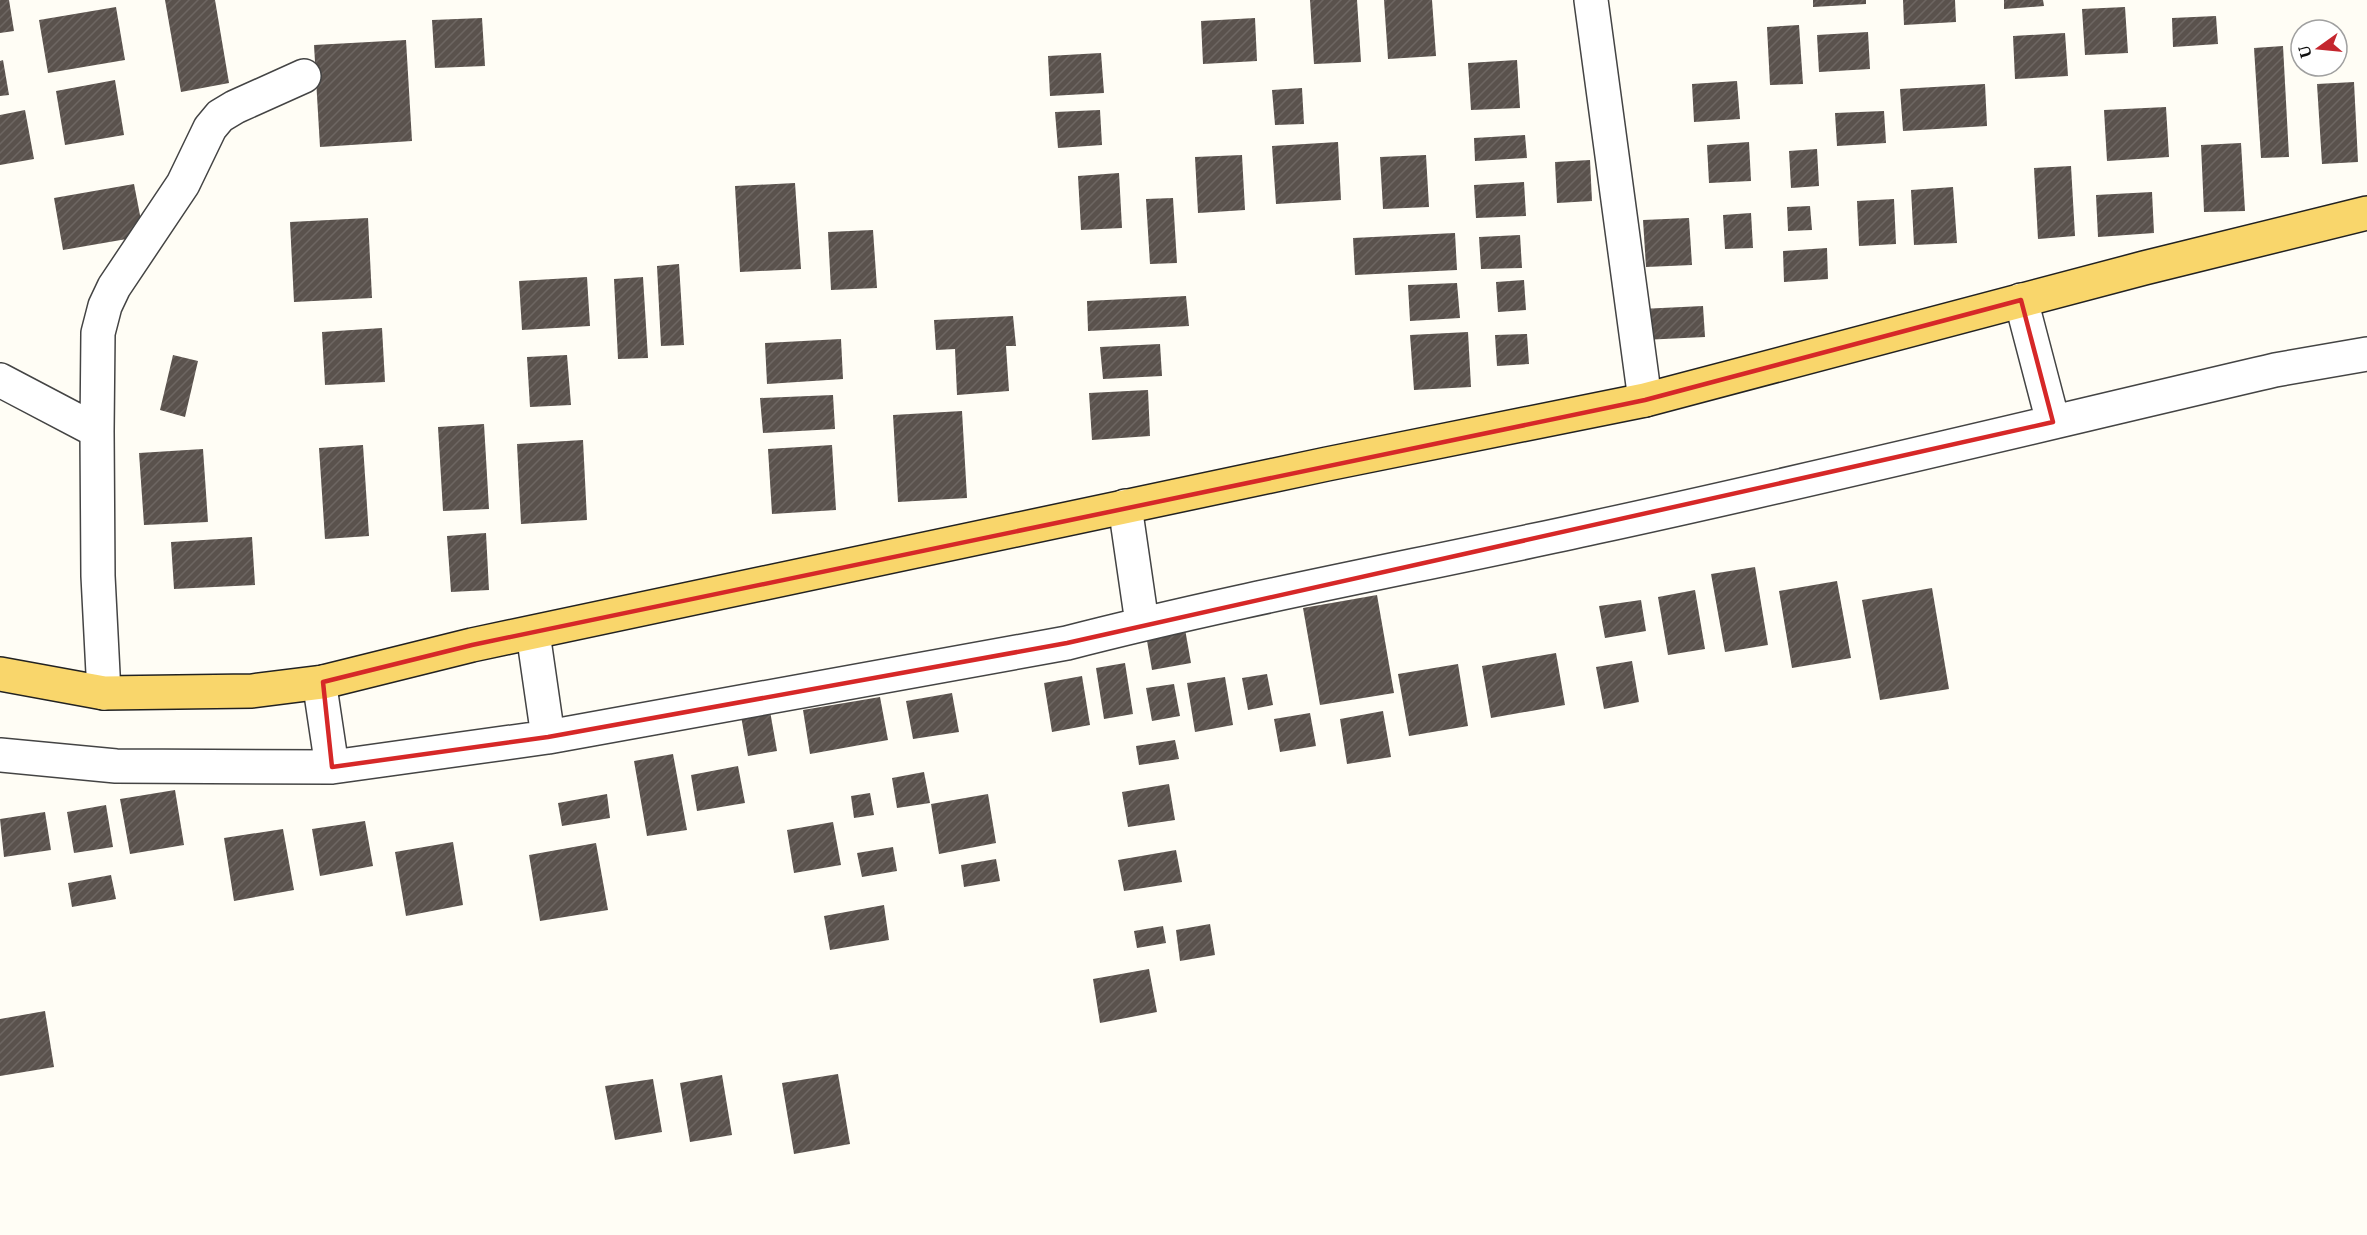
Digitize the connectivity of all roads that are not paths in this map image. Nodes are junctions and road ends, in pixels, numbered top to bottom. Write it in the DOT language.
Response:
graph roads {
  1 [pos="1591,0"];
  2 [pos="304,76"];
  3 [pos="2367,213"];
  4 [pos="2021,300"];
  5 [pos="2367,354"];
  6 [pos="0,380"];
  7 [pos="1645,400"];
  8 [pos="2050,409"];
  9 [pos="96,431"];
  10 [pos="1126,513"];
  11 [pos="1142,623"];
  12 [pos="534,638"];
  13 [pos="0,674"];
  14 [pos="322,685"];
  15 [pos="104,693"];
  16 [pos="546,725"];
  17 [pos="329,754"];
  18 [pos="0,755"];
  1 -- 7 [label="street"];
  2 -- 9 [label="street"];
  3 -- 4 [label="main road"];
  4 -- 7 [label="main road"];
  4 -- 8 [label="street"];
  5 -- 8 [label="street"];
  6 -- 9 [label="street"];
  7 -- 10 [label="main road"];
  8 -- 11 [label="street"];
  9 -- 15 [label="street"];
  10 -- 11 [label="street"];
  10 -- 12 [label="main road"];
  11 -- 16 [label="street"];
  12 -- 14 [label="main road"];
  12 -- 16 [label="street"];
  13 -- 15 [label="main road"];
  14 -- 15 [label="main road"];
  14 -- 17 [label="street"];
  16 -- 17 [label="street"];
  17 -- 18 [label="street"];
}
